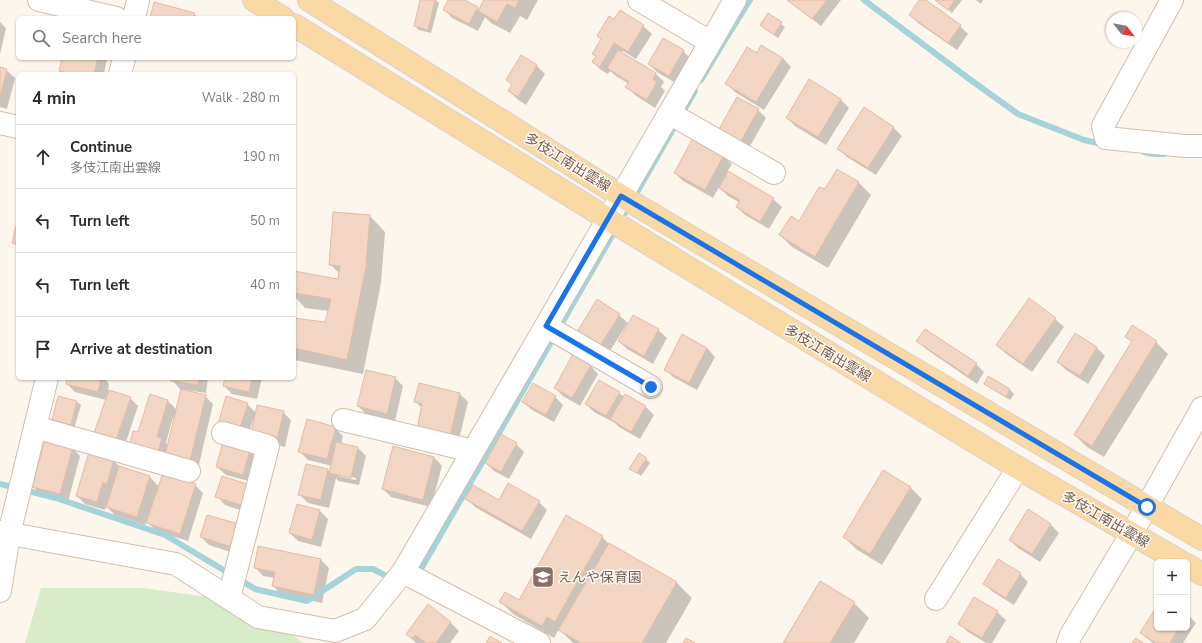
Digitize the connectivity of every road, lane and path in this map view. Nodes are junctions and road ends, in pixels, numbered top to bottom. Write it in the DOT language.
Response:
graph roads {
  1 [pos="40,0"];
  2 [pos="138,0"];
  3 [pos="254,0"];
  4 [pos="309,0"];
  5 [pos="639,0"];
  6 [pos="735,0"];
  7 [pos="1172,0"];
  8 [pos="108,16"];
  9 [pos="134,16"];
  10 [pos="280,16"];
  11 [pos="296,26"];
  12 [pos="710,42"];
  13 [pos="124,60"];
  14 [pos="120,72"];
  15 [pos="669,113"];
  16 [pos="0,123"];
  17 [pos="16,127"];
  18 [pos="1202,146"];
  19 [pos="774,173"];
  20 [pos="621,196"];
  21 [pos="608,219"];
  22 [pos="546,326"];
  23 [pos="47,380"];
  24 [pos="651,387"];
  25 [pos="1202,408"];
  26 [pos="343,420"];
  27 [pos="35,427"];
  28 [pos="223,433"];
  29 [pos="473,451"];
  30 [pos="1018,468"];
  31 [pos="189,471"];
  32 [pos="1147,507"];
  33 [pos="5,533"];
  34 [pos="1132,534"];
  35 [pos="1202,539"];
  36 [pos="1176,559"];
  37 [pos="1190,567"];
  38 [pos="403,572"];
  39 [pos="1202,574"];
  40 [pos="0,591"];
  41 [pos="229,598"];
  42 [pos="936,599"];
  43 [pos="539,643"];
  44 [pos="1068,643"];
  1 -- 8 [label="street"];
  2 -- 9 [label="street"];
  3 -- 10 [label="main road"];
  4 -- 20 [label="main road, 多伎江南出雲線"];
  5 -- 12 [label="street"];
  6 -- 12 [label="street"];
  7 -- 18 [label="street"];
  11 -- 21 [label="main road, 多伎江南出雲線"];
  12 -- 15 [label="street"];
  13 -- 14 [label="street"];
  15 -- 19 [label="street"];
  15 -- 20 [label="street"];
  16 -- 17 [label="street"];
  20 -- 21 [label="street"];
  20 -- 32 [label="main road, 多伎江南出雲線"];
  21 -- 22 [label="street"];
  21 -- 30 [label="main road, 多伎江南出雲線"];
  22 -- 24 [label="street"];
  22 -- 29 [label="street"];
  23 -- 27 [label="street"];
  25 -- 32 [label="street"];
  26 -- 29 [label="street"];
  27 -- 31 [label="street"];
  27 -- 33 [label="street"];
  28 -- 41 [label="street"];
  29 -- 38 [label="street"];
  30 -- 34 [label="main road, 多伎江南出雲線"];
  30 -- 42 [label="street"];
  32 -- 34 [label="street"];
  32 -- 35 [label="main road, 多伎江南出雲線"];
  33 -- 40 [label="street"];
  33 -- 41 [label="street"];
  34 -- 36 [label="main road, 多伎江南出雲線"];
  34 -- 44 [label="street"];
  37 -- 39 [label="main road"];
  38 -- 41 [label="street"];
  38 -- 43 [label="street"];
}
